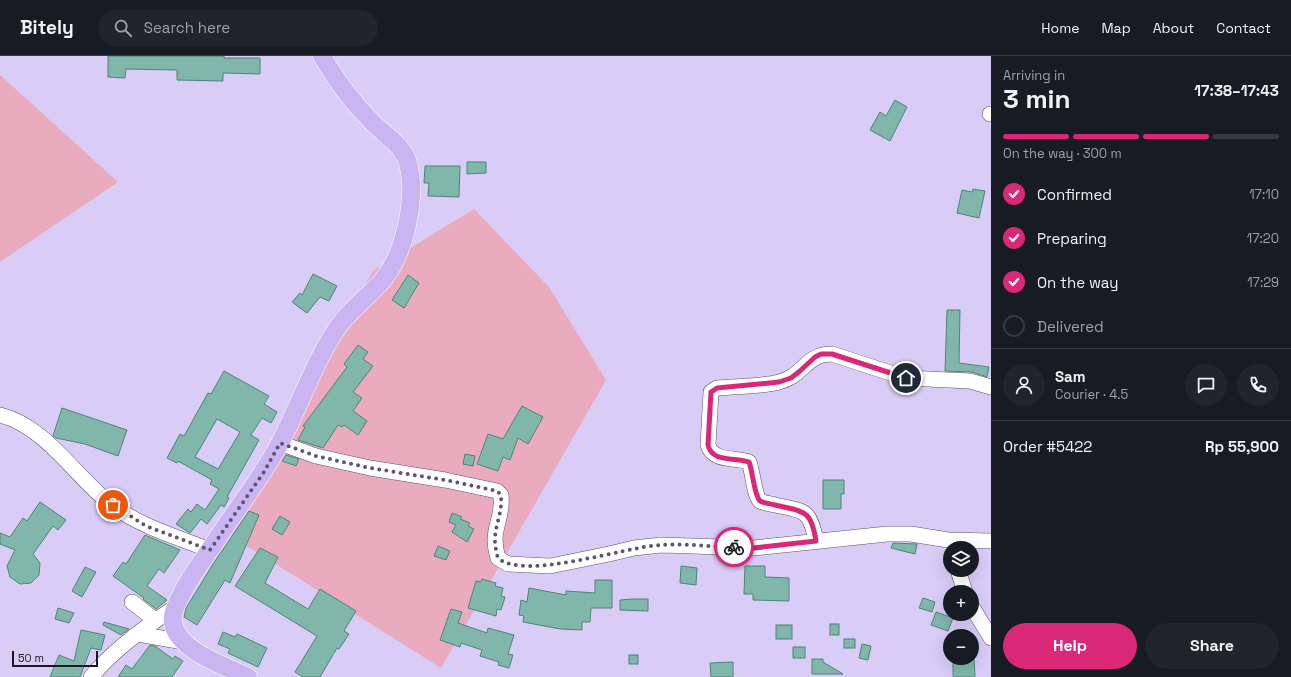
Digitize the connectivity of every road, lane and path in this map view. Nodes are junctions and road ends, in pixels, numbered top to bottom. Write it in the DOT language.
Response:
graph roads {
  1 [pos="322,56"];
  2 [pos="991,387"];
  3 [pos="0,414"];
  4 [pos="280,443"];
  5 [pos="816,541"];
  6 [pos="991,541"];
  7 [pos="943,542"];
  8 [pos="979,542"];
  9 [pos="210,550"];
  10 [pos="132,602"];
  11 [pos="174,608"];
  12 [pos="979,618"];
  13 [pos="155,620"];
  14 [pos="138,634"];
  15 [pos="991,638"];
  16 [pos="184,642"];
  17 [pos="91,677"];
  18 [pos="248,677"];
  1 -- 4 [label="main road"];
  2 -- 5 [label="street"];
  3 -- 9 [label="street"];
  4 -- 5 [label="street"];
  4 -- 9 [label="main road"];
  5 -- 7 [label="street"];
  6 -- 8 [label="street"];
  9 -- 11 [label="main road"];
  10 -- 13 [label="street"];
  11 -- 13 [label="street"];
  11 -- 16 [label="main road"];
  12 -- 15 [label="street"];
  13 -- 14 [label="street"];
  14 -- 16 [label="street"];
  14 -- 17 [label="street"];
  16 -- 18 [label="main road"];
}
